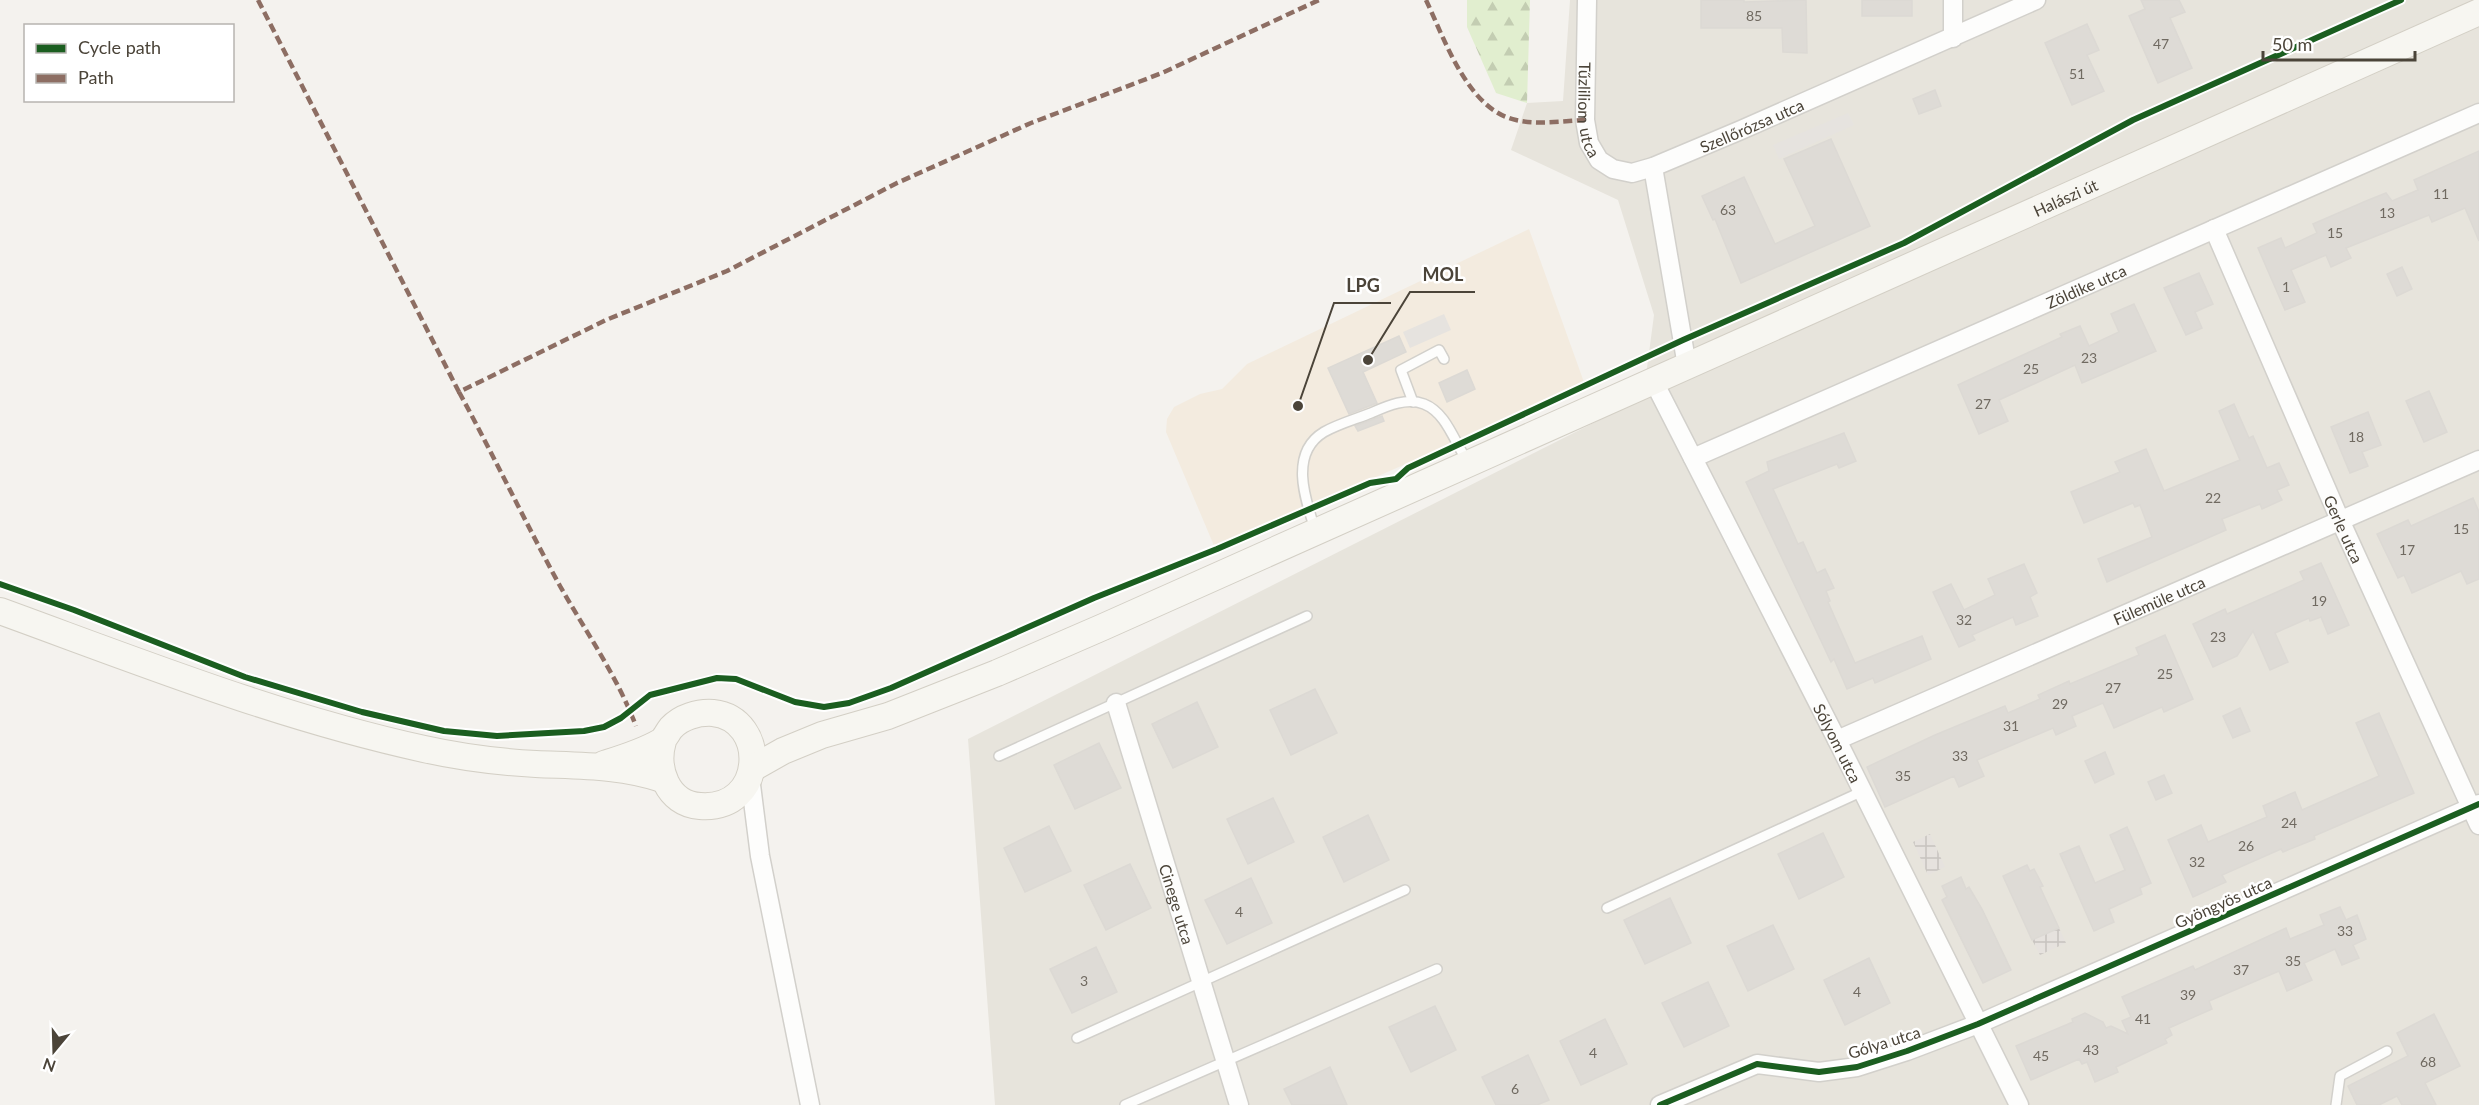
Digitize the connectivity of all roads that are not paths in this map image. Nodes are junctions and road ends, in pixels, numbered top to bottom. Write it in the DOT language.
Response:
graph roads {
  1 [pos="1587,0"];
  2 [pos="1953,0"];
  3 [pos="2036,0"];
  4 [pos="2479,12"];
  5 [pos="1953,38"];
  6 [pos="2479,113"];
  7 [pos="1651,161"];
  8 [pos="2214,230"];
  9 [pos="1444,359"];
  10 [pos="1688,366"];
  11 [pos="1654,382"];
  12 [pos="1413,402"];
  13 [pos="1693,458"];
  14 [pos="2479,460"];
  15 [pos="1469,464"];
  16 [pos="2340,520"];
  17 [pos="1316,532"];
  18 [pos="0,610"];
  19 [pos="1307,616"];
  20 [pos="1116,703"];
  21 [pos="822,735"];
  22 [pos="747,736"];
  23 [pos="1837,740"];
  24 [pos="663,741"];
  25 [pos="999,756"];
  26 [pos="598,766"];
  27 [pos="751,772"];
  28 [pos="662,779"];
  29 [pos="1863,791"];
  30 [pos="726,804"];
  31 [pos="2475,806"];
  32 [pos="2479,825"];
  33 [pos="760,856"];
  34 [pos="1405,890"];
  35 [pos="1607,908"];
  36 [pos="1437,969"];
  37 [pos="1200,982"];
  38 [pos="1978,1024"];
  39 [pos="1077,1038"];
  40 [pos="2387,1051"];
  41 [pos="1225,1062"];
  42 [pos="810,1105"];
  43 [pos="1125,1105"];
  44 [pos="1239,1105"];
  45 [pos="1660,1105"];
  46 [pos="2019,1105"];
  47 [pos="2336,1105"];
  1 -- 7 [label="street, Tűzliliom utca"];
  2 -- 5 [label="street"];
  3 -- 5 [label="street, Szellőrózsa utca"];
  4 -- 10 [label="main road, Halászi út"];
  5 -- 7 [label="street, Szellőrózsa utca"];
  6 -- 8 [label="street, Zöldike utca"];
  7 -- 10 [label="street"];
  8 -- 13 [label="street, Zöldike utca"];
  8 -- 16 [label="street, Gerle utca"];
  9 -- 12 [label="lane"];
  10 -- 11 [label="main road, Halászi út"];
  11 -- 13 [label="street, Sólyom utca"];
  11 -- 15 [label="main road, Halászi út"];
  12 -- 15 [label="lane"];
  12 -- 17 [label="lane"];
  13 -- 23 [label="street, Sólyom utca"];
  14 -- 16 [label="street, Fülemüle utca"];
  15 -- 17 [label="main road, Halászi út"];
  16 -- 23 [label="street, Fülemüle utca"];
  16 -- 31 [label="street, Gerle utca"];
  17 -- 21 [label="main road, Halászi út"];
  18 -- 26 [label="main road"];
  19 -- 20 [label="lane"];
  20 -- 25 [label="lane"];
  20 -- 37 [label="street, Cinege utca"];
  21 -- 22 [label="main road"];
  21 -- 27 [label="main road"];
  22 -- 24 [label="main road"];
  22 -- 27 [label="main road"];
  23 -- 29 [label="street, Sólyom utca"];
  24 -- 26 [label="main road"];
  24 -- 28 [label="main road"];
  26 -- 28 [label="main road"];
  27 -- 30 [label="main road"];
  27 -- 33 [label="street"];
  28 -- 30 [label="main road"];
  29 -- 35 [label="lane"];
  29 -- 38 [label="street, Sólyom utca"];
  30 -- 33 [label="street"];
  31 -- 32 [label="street, Gerle utca"];
  31 -- 38 [label="street, Gyöngyös utca"];
  33 -- 42 [label="street"];
  34 -- 37 [label="lane"];
  36 -- 41 [label="lane"];
  37 -- 39 [label="lane"];
  37 -- 41 [label="street, Cinege utca"];
  38 -- 45 [label="street, Gólya utca"];
  38 -- 46 [label="street, Sólyom utca"];
  40 -- 47 [label="lane"];
  41 -- 43 [label="lane"];
  41 -- 44 [label="street, Cinege utca"];
}
